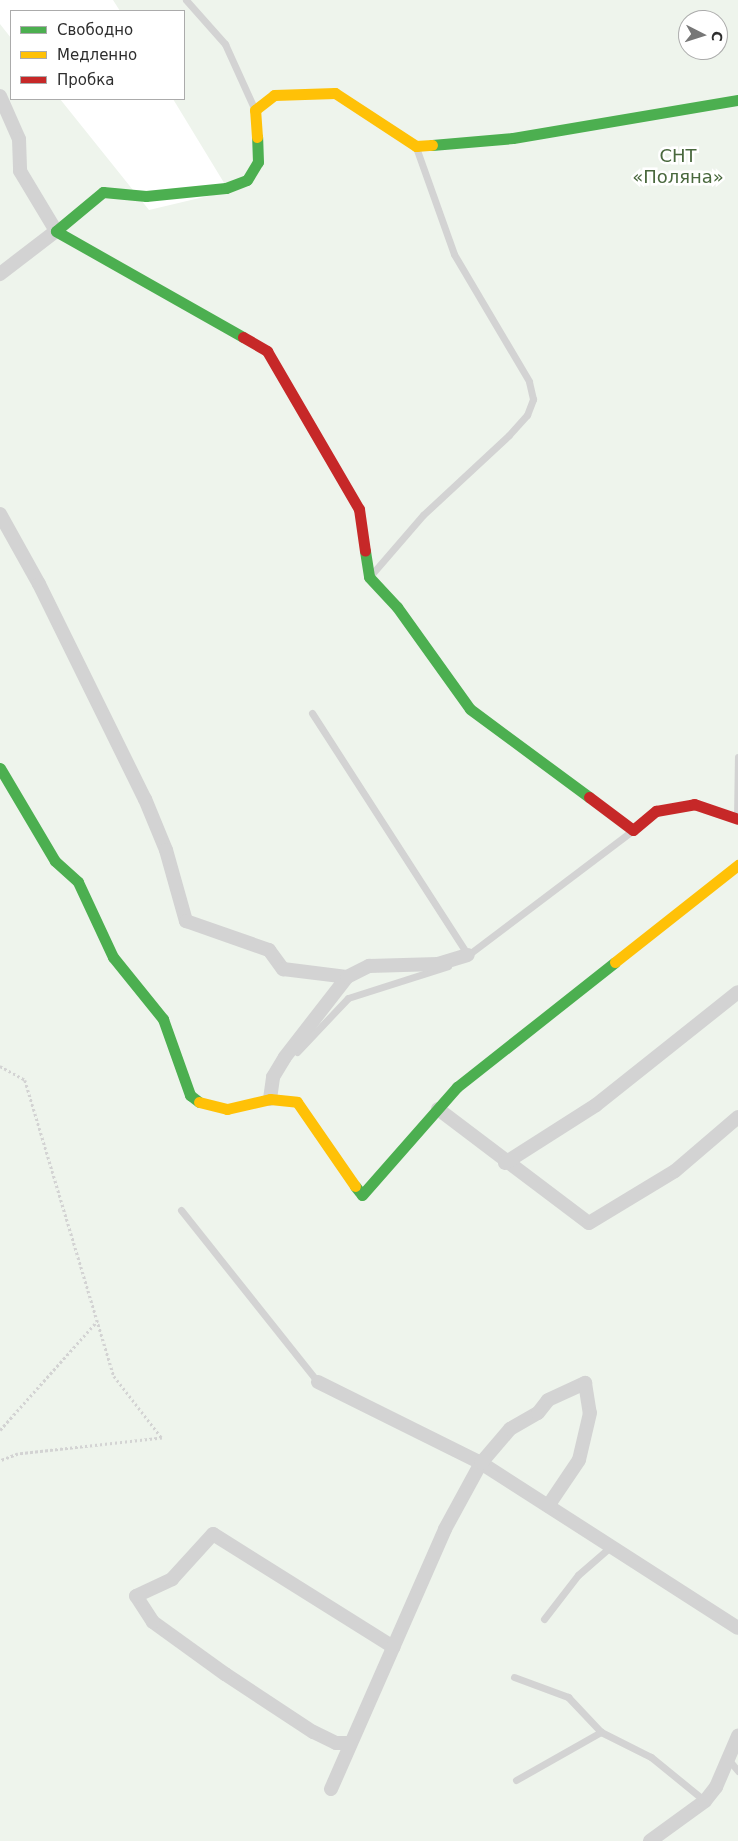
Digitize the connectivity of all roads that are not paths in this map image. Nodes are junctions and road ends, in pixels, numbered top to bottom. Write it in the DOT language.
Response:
graph roads {
  1 [pos="186,0"];
  2 [pos="0,96"];
  3 [pos="738,100"];
  4 [pos="255,110"];
  5 [pos="416,146"];
  6 [pos="56,231"];
  7 [pos="0,274"];
  8 [pos="0,514"];
  9 [pos="369,577"];
  10 [pos="312,713"];
  11 [pos="738,757"];
  12 [pos="0,768"];
  13 [pos="737,819"];
  14 [pos="633,830"];
  15 [pos="738,865"];
  16 [pos="468,955"];
  17 [pos="347,977"];
  18 [pos="738,992"];
  19 [pos="270,1099"];
  20 [pos="438,1109"];
  21 [pos="738,1117"];
  22 [pos="505,1163"];
  23 [pos="181,1210"];
  24 [pos="318,1382"];
  25 [pos="481,1463"];
  26 [pos="548,1506"];
  27 [pos="609,1548"];
  28 [pos="544,1619"];
  29 [pos="738,1628"];
  30 [pos="393,1647"];
  31 [pos="514,1677"];
  32 [pos="601,1732"];
  33 [pos="738,1736"];
  34 [pos="349,1743"];
  35 [pos="728,1759"];
  36 [pos="738,1771"];
  37 [pos="516,1780"];
  38 [pos="331,1789"];
  39 [pos="705,1801"];
  40 [pos="650,1841"];
  1 -- 4 [label="lane"];
  2 -- 6 [label="street"];
  3 -- 5 [label="street"];
  4 -- 5 [label="street"];
  4 -- 6 [label="street"];
  5 -- 9 [label="lane"];
  6 -- 7 [label="street"];
  6 -- 9 [label="street"];
  8 -- 17 [label="street"];
  9 -- 14 [label="street"];
  10 -- 16 [label="lane"];
  11 -- 13 [label="lane"];
  12 -- 19 [label="street"];
  13 -- 14 [label="street"];
  14 -- 16 [label="lane"];
  15 -- 20 [label="street"];
  16 -- 17 [label="street"];
  16 -- 19 [label="lane"];
  17 -- 19 [label="street"];
  18 -- 22 [label="street"];
  19 -- 20 [label="street"];
  20 -- 22 [label="street"];
  21 -- 22 [label="street"];
  23 -- 24 [label="lane"];
  24 -- 25 [label="street"];
  25 -- 26 [label="street"];
  25 -- 26 [label="street"];
  25 -- 30 [label="street"];
  26 -- 27 [label="street"];
  27 -- 28 [label="lane"];
  27 -- 29 [label="street"];
  30 -- 34 [label="street"];
  30 -- 34 [label="street"];
  31 -- 32 [label="lane"];
  32 -- 37 [label="lane"];
  32 -- 39 [label="lane"];
  33 -- 35 [label="street"];
  34 -- 38 [label="street"];
  35 -- 36 [label="lane"];
  35 -- 39 [label="street"];
  39 -- 40 [label="street"];
}
